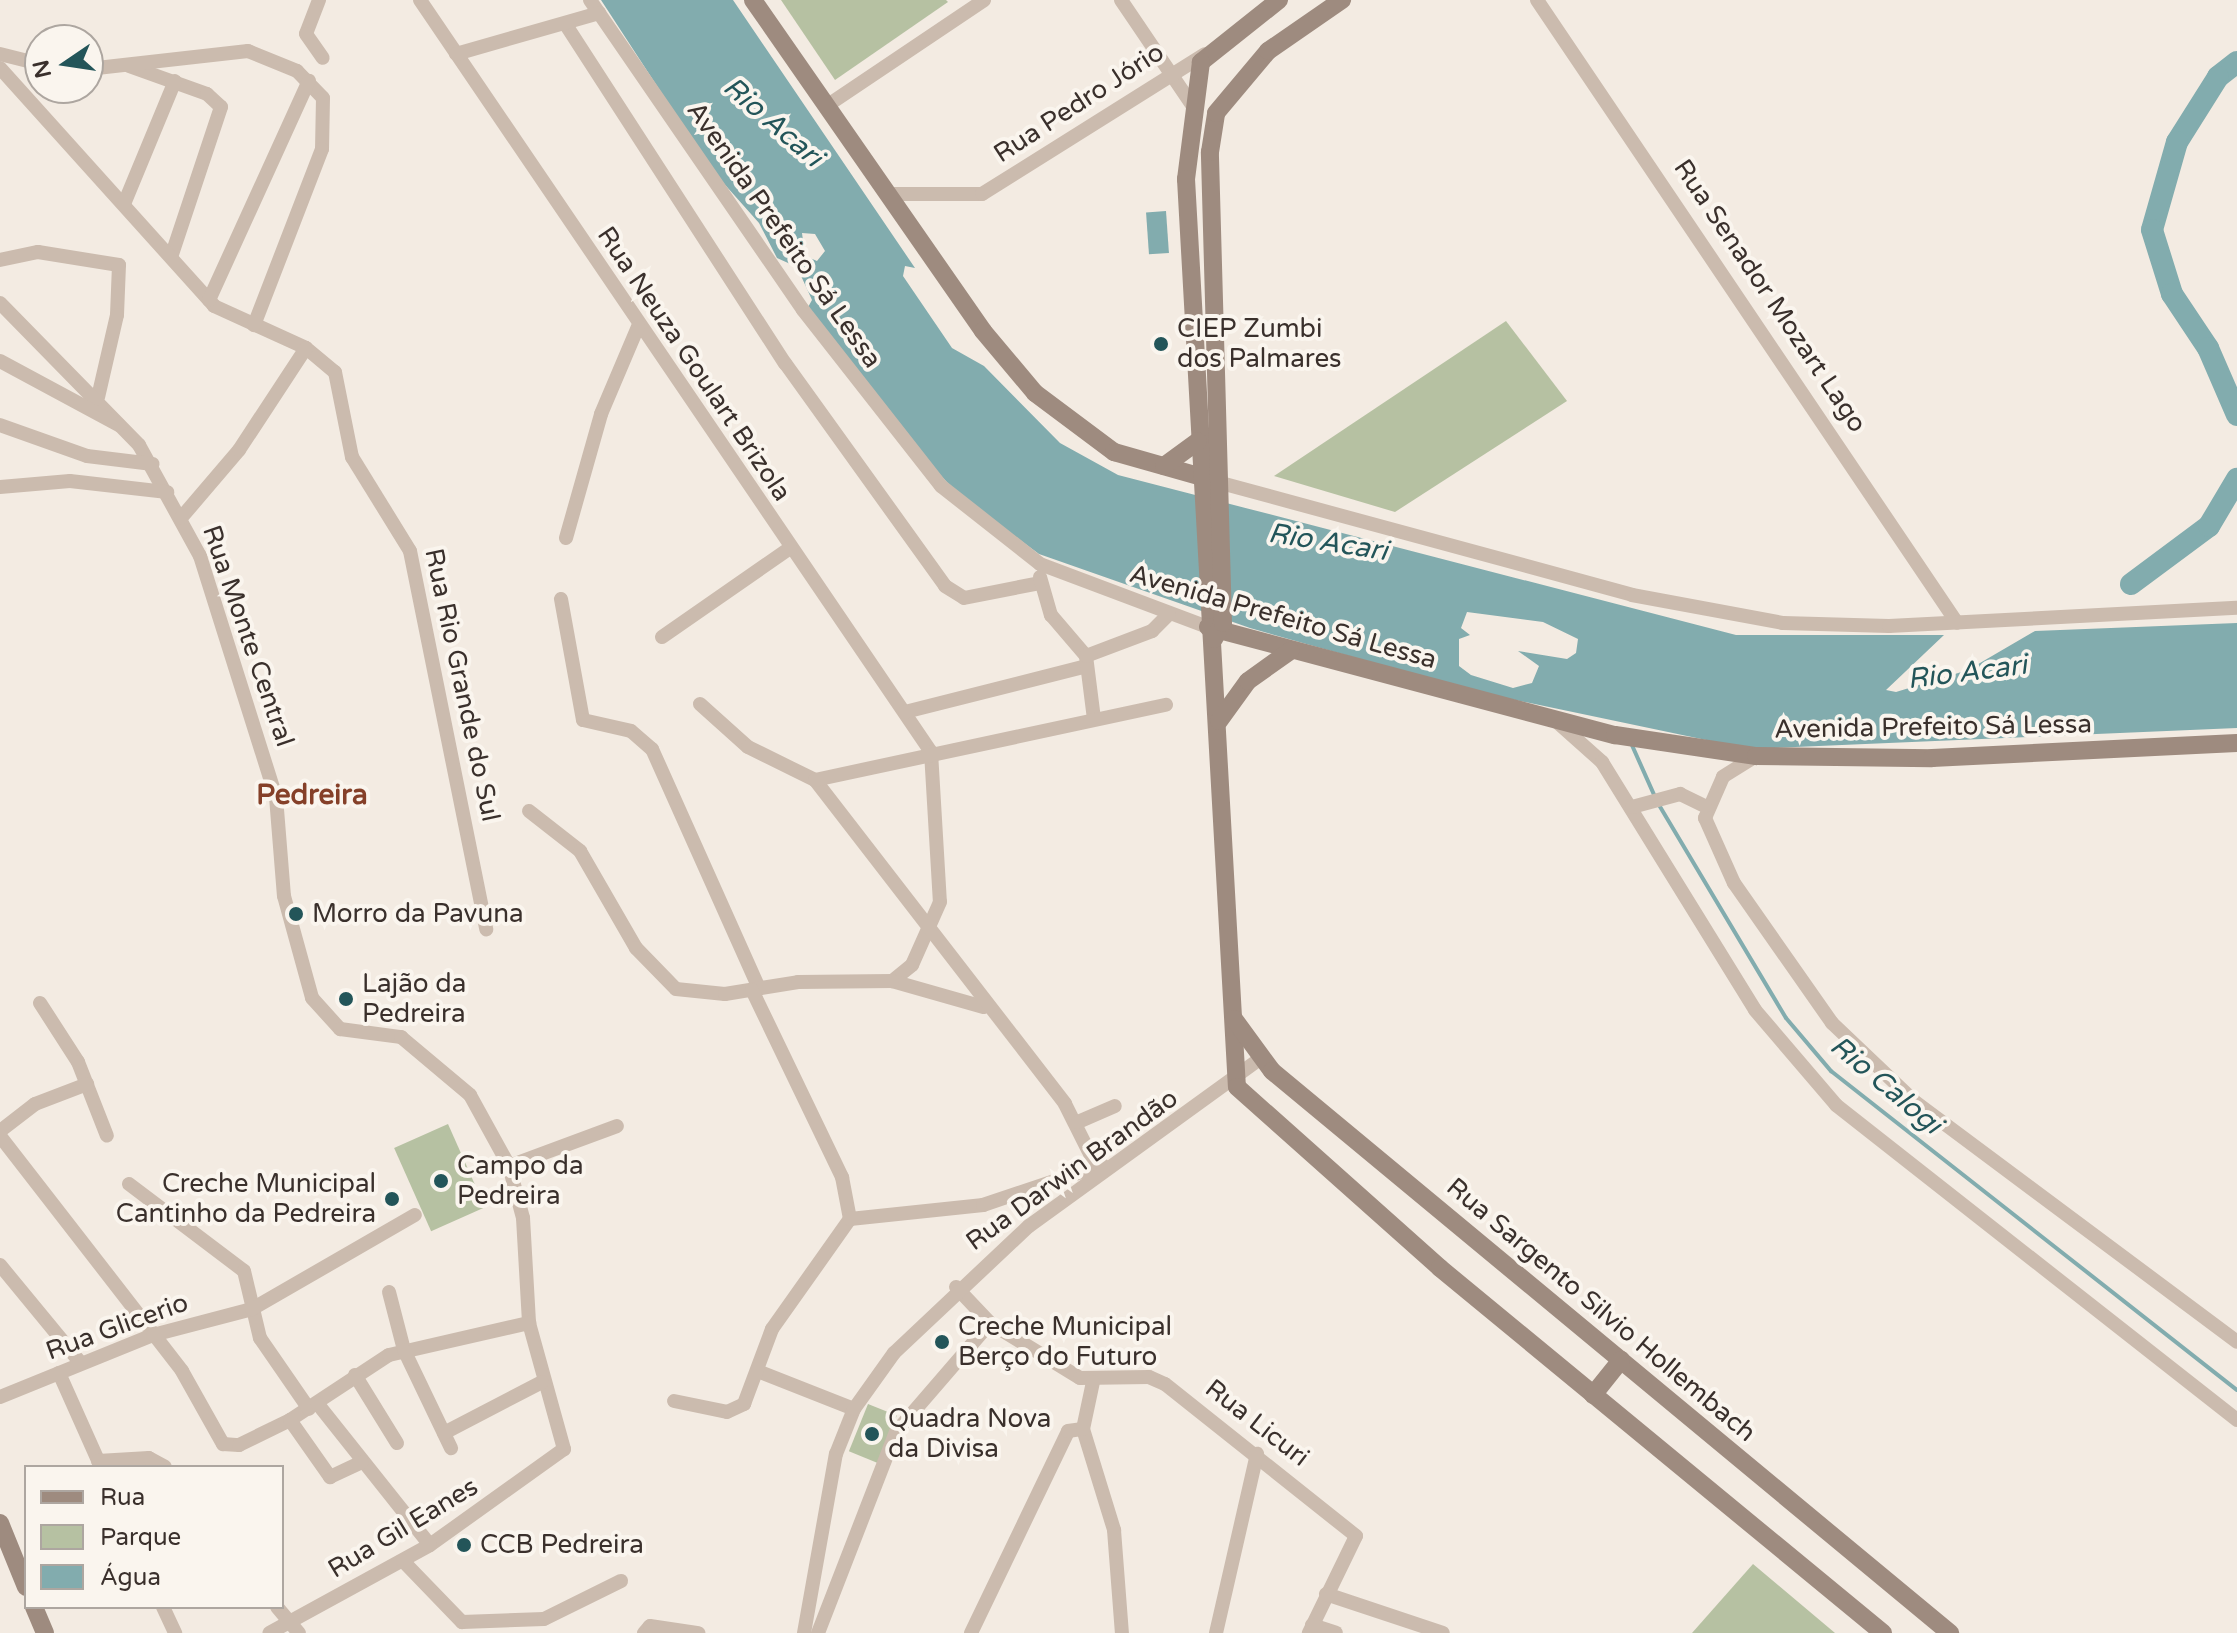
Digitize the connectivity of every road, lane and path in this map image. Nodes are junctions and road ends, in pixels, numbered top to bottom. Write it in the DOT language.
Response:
graph roads {
  1 [pos="319,0"];
  2 [pos="420,0"];
  3 [pos="590,0"];
  4 [pos="753,0"];
  5 [pos="984,0"];
  6 [pos="1121,0"];
  7 [pos="1342,0"];
  8 [pos="1537,0"];
  9 [pos="1277,1"];
  10 [pos="599,13"];
  11 [pos="566,25"];
  12 [pos="1295,29"];
  13 [pos="0,54"];
  14 [pos="456,54"];
  15 [pos="1205,54"];
  16 [pos="323,58"];
  17 [pos="24,60"];
  18 [pos="124,64"];
  19 [pos="104,67"];
  20 [pos="0,68"];
  21 [pos="1172,74"];
  22 [pos="175,81"];
  23 [pos="309,81"];
  24 [pos="828,105"];
  25 [pos="1192,105"];
  26 [pos="889,194"];
  27 [pos="124,204"];
  28 [pos="172,254"];
  29 [pos="0,260"];
  30 [pos="209,300"];
  31 [pos="0,303"];
  32 [pos="254,325"];
  33 [pos="638,327"];
  34 [pos="306,348"];
  35 [pos="0,361"];
  36 [pos="98,397"];
  37 [pos="0,425"];
  38 [pos="123,426"];
  39 [pos="1198,441"];
  40 [pos="153,464"];
  41 [pos="1164,466"];
  42 [pos="1201,484"];
  43 [pos="0,487"];
  44 [pos="1221,490"];
  45 [pos="167,492"];
  46 [pos="181,518"];
  47 [pos="566,538"];
  48 [pos="790,548"];
  49 [pos="1040,564"];
  50 [pos="1040,583"];
  51 [pos="561,599"];
  52 [pos="2237,608"];
  53 [pos="1169,614"];
  54 [pos="1957,623"];
  55 [pos="1214,629"];
  56 [pos="662,637"];
  57 [pos="1290,651"];
  58 [pos="1085,662"];
  59 [pos="700,704"];
  60 [pos="1166,705"];
  61 [pos="905,712"];
  62 [pos="1094,719"];
  63 [pos="1556,720"];
  64 [pos="1219,721"];
  65 [pos="2237,743"];
  66 [pos="931,752"];
  67 [pos="1756,756"];
  68 [pos="815,780"];
  69 [pos="1705,806"];
  70 [pos="1632,807"];
  71 [pos="529,811"];
  72 [pos="486,929"];
  73 [pos="930,932"];
  74 [pos="892,981"];
  75 [pos="756,989"];
  76 [pos="40,1003"];
  77 [pos="983,1007"];
  78 [pos="1231,1015"];
  79 [pos="1260,1059"];
  80 [pos="1234,1075"];
  81 [pos="87,1084"];
  82 [pos="1115,1106"];
  83 [pos="1078,1122"];
  84 [pos="617,1126"];
  85 [pos="0,1134"];
  86 [pos="107,1136"];
  87 [pos="1114,1162"];
  88 [pos="509,1166"];
  89 [pos="1096,1166"];
  90 [pos="129,1184"];
  91 [pos="415,1215"];
  92 [pos="850,1219"];
  93 [pos="0,1265"];
  94 [pos="956,1287"];
  95 [pos="389,1292"];
  96 [pos="252,1309"];
  97 [pos="529,1323"];
  98 [pos="990,1323"];
  99 [pos="153,1335"];
  100 [pos="2237,1342"];
  101 [pos="404,1350"];
  102 [pos="1621,1360"];
  103 [pos="79,1361"];
  104 [pos="760,1372"];
  105 [pos="59,1373"];
  106 [pos="355,1375"];
  107 [pos="542,1382"];
  108 [pos="1093,1382"];
  109 [pos="1593,1395"];
  110 [pos="0,1397"];
  111 [pos="674,1401"];
  112 [pos="313,1406"];
  113 [pos="854,1409"];
  114 [pos="290,1420"];
  115 [pos="2237,1420"];
  116 [pos="1083,1429"];
  117 [pos="444,1433"];
  118 [pos="397,1443"];
  119 [pos="451,1448"];
  120 [pos="1257,1454"];
  121 [pos="557,1457"];
  122 [pos="362,1462"];
  123 [pos="99,1464"];
  124 [pos="161,1465"];
  125 [pos="0,1523"];
  126 [pos="430,1545"];
  127 [pos="403,1561"];
  128 [pos="621,1581"];
  129 [pos="24,1582"];
  130 [pos="1326,1594"];
  131 [pos="35,1609"];
  132 [pos="164,1609"];
  133 [pos="279,1609"];
  134 [pos="547,1626"];
  135 [pos="294,1628"];
  136 [pos="1310,1629"];
  137 [pos="647,1630"];
  138 [pos="45,1633"];
  139 [pos="175,1633"];
  140 [pos="269,1633"];
  141 [pos="698,1633"];
  142 [pos="804,1633"];
  143 [pos="818,1633"];
  144 [pos="971,1633"];
  145 [pos="1122,1633"];
  146 [pos="1216,1633"];
  147 [pos="1336,1633"];
  148 [pos="1443,1633"];
  149 [pos="1883,1633"];
  150 [pos="1950,1633"];
  1 -- 16 [label="street"];
  2 -- 14 [label="street, Rua Neuza Goulart Brizola"];
  3 -- 10 [label="street, Avenida Prefeito Sá Lessa"];
  4 -- 24 [label="main road"];
  5 -- 24 [label="street"];
  6 -- 21 [label="street"];
  7 -- 12 [label="main road"];
  8 -- 54 [label="street, Rua Senador Mozart Lago"];
  9 -- 12 [label="main road"];
  9 -- 15 [label="main road, Rua Pedro Jório"];
  10 -- 11 [label="street"];
  10 -- 49 [label="street, Avenida Prefeito Sá Lessa"];
  11 -- 14 [label="street"];
  11 -- 50 [label="street"];
  12 -- 44 [label="main road"];
  13 -- 17 [label="street"];
  14 -- 33 [label="street, Rua Neuza Goulart Brizola"];
  15 -- 21 [label="street, Rua Pedro Jório"];
  15 -- 25 [label="main road"];
  18 -- 19 [label="street"];
  18 -- 22 [label="street"];
  18 -- 23 [label="street"];
  20 -- 27 [label="street"];
  21 -- 25 [label="street"];
  21 -- 26 [label="street, Rua Pedro Jório"];
  22 -- 27 [label="street"];
  22 -- 28 [label="street"];
  23 -- 30 [label="street"];
  23 -- 32 [label="street"];
  24 -- 26 [label="main road"];
  25 -- 39 [label="main road"];
  26 -- 41 [label="main road"];
  27 -- 28 [label="street"];
  28 -- 30 [label="street"];
  29 -- 36 [label="street"];
  30 -- 32 [label="street"];
  31 -- 36 [label="street, Rua Monte Central"];
  32 -- 34 [label="street"];
  33 -- 47 [label="street"];
  33 -- 48 [label="street, Rua Neuza Goulart Brizola"];
  34 -- 46 [label="street"];
  34 -- 72 [label="street, Rua Rio Grande do Sul"];
  35 -- 38 [label="street"];
  36 -- 38 [label="street, Rua Monte Central"];
  37 -- 40 [label="street"];
  38 -- 40 [label="street, Rua Monte Central"];
  39 -- 41 [label="main road"];
  39 -- 42 [label="main road"];
  40 -- 45 [label="street, Rua Monte Central"];
  41 -- 42 [label="main road"];
  42 -- 44 [label="main road"];
  42 -- 55 [label="main road"];
  43 -- 45 [label="street"];
  44 -- 54 [label="street"];
  44 -- 55 [label="main road"];
  45 -- 46 [label="street, Rua Monte Central"];
  46 -- 88 [label="street, Rua Monte Central"];
  48 -- 56 [label="street"];
  48 -- 61 [label="street, Rua Neuza Goulart Brizola"];
  49 -- 50 [label="street"];
  49 -- 53 [label="street, Avenida Prefeito Sá Lessa"];
  50 -- 58 [label="street"];
  51 -- 75 [label="street"];
  52 -- 54 [label="street"];
  53 -- 55 [label="street, Avenida Prefeito Sá Lessa"];
  53 -- 58 [label="street"];
  55 -- 57 [label="main road, Avenida Prefeito Sá Lessa"];
  55 -- 64 [label="main road"];
  57 -- 63 [label="main road, Avenida Prefeito Sá Lessa"];
  57 -- 64 [label="main road"];
  58 -- 61 [label="street"];
  58 -- 62 [label="street"];
  59 -- 68 [label="street"];
  60 -- 62 [label="street"];
  61 -- 66 [label="street, Rua Neuza Goulart Brizola"];
  62 -- 66 [label="street"];
  63 -- 67 [label="main road, Avenida Prefeito Sá Lessa"];
  63 -- 70 [label="street"];
  64 -- 78 [label="main road"];
  65 -- 67 [label="main road, Avenida Prefeito Sá Lessa"];
  66 -- 68 [label="street"];
  66 -- 73 [label="street"];
  67 -- 69 [label="street"];
  68 -- 73 [label="street"];
  69 -- 70 [label="street"];
  69 -- 100 [label="street"];
  70 -- 115 [label="street"];
  71 -- 75 [label="street"];
  73 -- 74 [label="street"];
  73 -- 77 [label="street"];
  74 -- 75 [label="street"];
  74 -- 77 [label="street"];
  75 -- 92 [label="street"];
  76 -- 81 [label="street"];
  77 -- 83 [label="street"];
  78 -- 79 [label="main road, Rua Sargento Silvio Hollembach"];
  78 -- 80 [label="main road"];
  79 -- 80 [label="street, Rua Darwin Brandão"];
  79 -- 102 [label="main road, Rua Sargento Silvio Hollembach"];
  80 -- 87 [label="street, Rua Darwin Brandão"];
  80 -- 109 [label="main road"];
  81 -- 85 [label="street"];
  81 -- 86 [label="street"];
  82 -- 83 [label="street"];
  83 -- 89 [label="street"];
  84 -- 88 [label="street"];
  85 -- 99 [label="street"];
  87 -- 89 [label="street"];
  87 -- 94 [label="street, Rua Darwin Brandão"];
  88 -- 97 [label="street, Rua Monte Central"];
  89 -- 92 [label="street"];
  90 -- 96 [label="street"];
  91 -- 96 [label="street, Rua Glicerio"];
  92 -- 104 [label="street"];
  93 -- 103 [label="street"];
  94 -- 98 [label="street"];
  94 -- 113 [label="street, Rua Darwin Brandão"];
  95 -- 101 [label="street"];
  96 -- 99 [label="street, Rua Glicerio"];
  96 -- 112 [label="street"];
  97 -- 101 [label="street"];
  97 -- 107 [label="street, Rua Monte Central"];
  98 -- 108 [label="street"];
  98 -- 143 [label="street"];
  99 -- 103 [label="street, Rua Glicerio"];
  99 -- 114 [label="street"];
  101 -- 106 [label="street"];
  101 -- 117 [label="street"];
  102 -- 109 [label="main road"];
  102 -- 150 [label="main road, Rua Sargento Silvio Hollembach"];
  103 -- 105 [label="street, Rua Glicerio"];
  104 -- 111 [label="street"];
  104 -- 113 [label="street"];
  105 -- 110 [label="street, Rua Glicerio"];
  105 -- 123 [label="street"];
  106 -- 112 [label="street"];
  106 -- 118 [label="street"];
  107 -- 117 [label="street"];
  107 -- 121 [label="street, Rua Monte Central"];
  108 -- 116 [label="street"];
  108 -- 120 [label="street, Rua Licuri"];
  109 -- 149 [label="main road"];
  112 -- 114 [label="street"];
  112 -- 122 [label="street"];
  113 -- 142 [label="street, Rua Darwin Brandão"];
  114 -- 122 [label="street"];
  116 -- 144 [label="street"];
  116 -- 145 [label="street"];
  117 -- 119 [label="street"];
  120 -- 130 [label="street, Rua Licuri"];
  120 -- 146 [label="street"];
  121 -- 126 [label="street, Rua Gil Eanes"];
  122 -- 126 [label="street"];
  123 -- 124 [label="street"];
  125 -- 129 [label="main road"];
  126 -- 127 [label="street, Rua Gil Eanes"];
  127 -- 134 [label="street"];
  127 -- 135 [label="street, Rua Gil Eanes"];
  128 -- 134 [label="street"];
  130 -- 136 [label="street"];
  130 -- 148 [label="street"];
  131 -- 138 [label="main road"];
  132 -- 139 [label="street"];
  133 -- 135 [label="street"];
  135 -- 140 [label="street, Rua Gil Eanes"];
  136 -- 147 [label="street"];
  137 -- 141 [label="street"];
}
